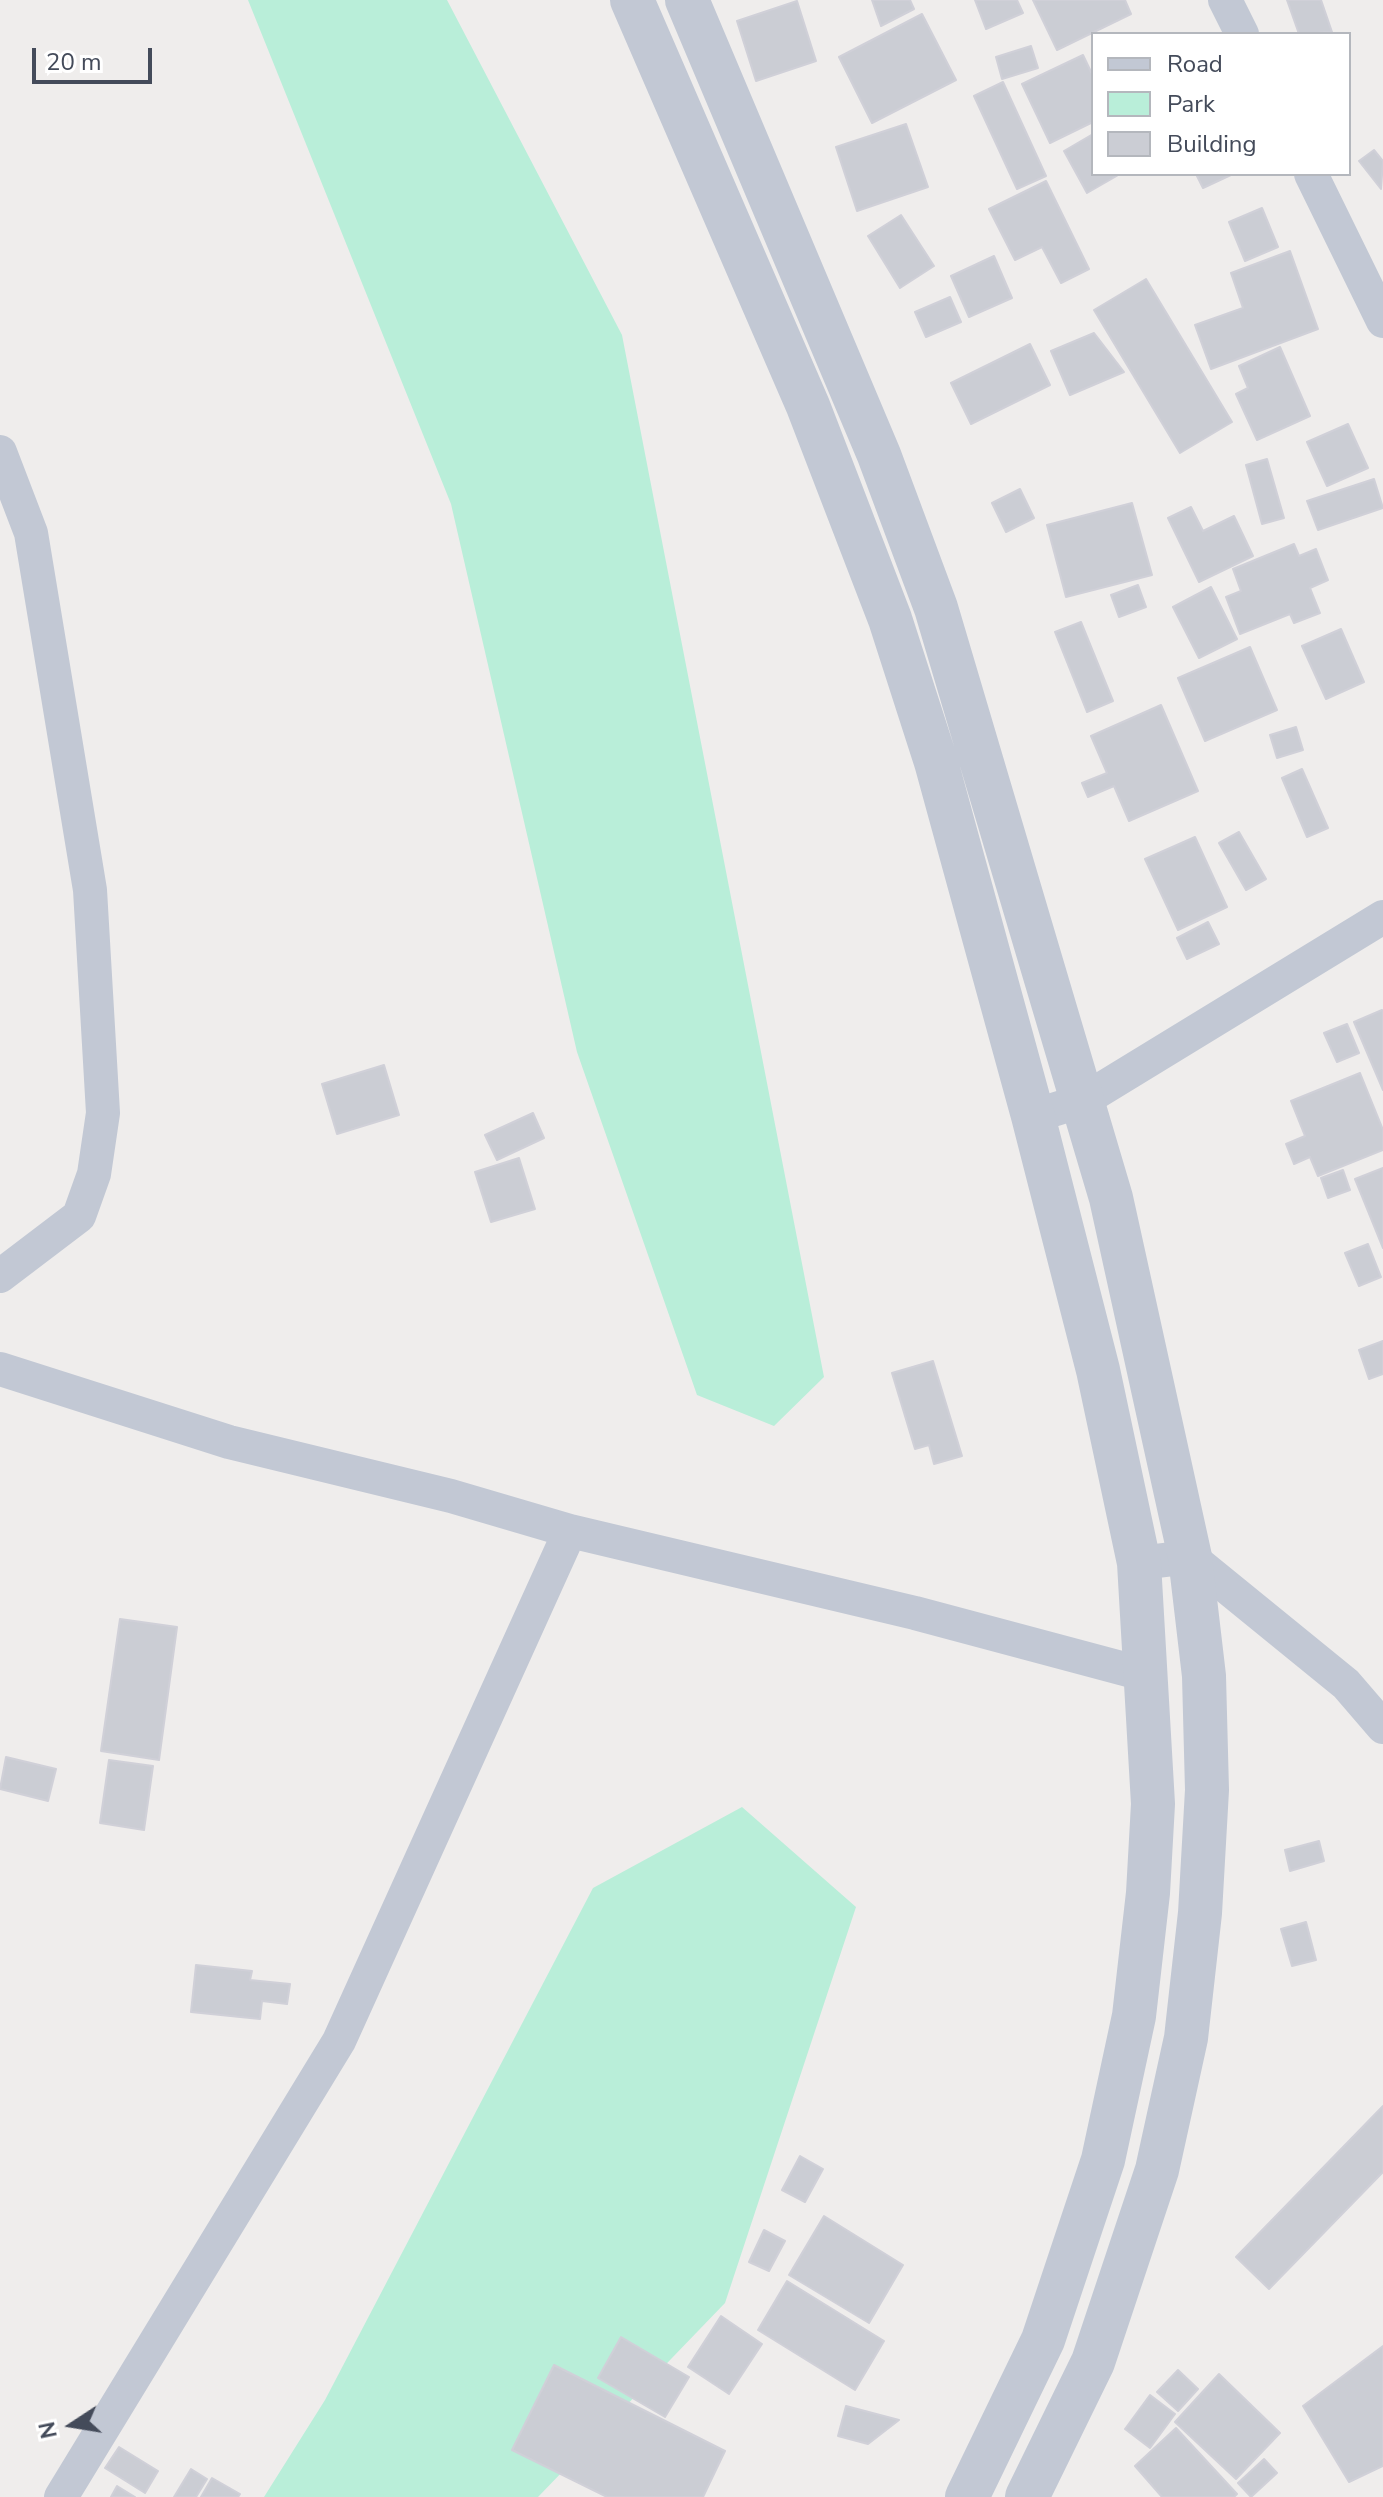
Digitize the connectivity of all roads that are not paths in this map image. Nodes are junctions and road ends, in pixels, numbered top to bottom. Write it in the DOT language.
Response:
graph roads {
  1 [pos="632,0"];
  2 [pos="687,0"];
  3 [pos="1225,0"];
  4 [pos="1241,32"];
  5 [pos="1312,176"];
  6 [pos="1383,321"];
  7 [pos="0,452"];
  8 [pos="1383,917"];
  9 [pos="1082,1101"];
  10 [pos="1033,1116"];
  11 [pos="0,1276"];
  12 [pos="0,1369"];
  13 [pos="570,1531"];
  14 [pos="1190,1557"];
  15 [pos="1139,1563"];
  16 [pos="1147,1675"];
  17 [pos="1383,1727"];
  18 [pos="61,2497"];
  19 [pos="967,2497"];
  20 [pos="1027,2497"];
  1 -- 10 [label="street"];
  2 -- 9 [label="street"];
  3 -- 4 [label="street"];
  5 -- 6 [label="street"];
  7 -- 11 [label="street"];
  8 -- 9 [label="street"];
  9 -- 10 [label="street"];
  9 -- 14 [label="street"];
  10 -- 15 [label="street"];
  12 -- 13 [label="street"];
  13 -- 16 [label="street"];
  13 -- 18 [label="street"];
  14 -- 15 [label="street"];
  14 -- 17 [label="street"];
  14 -- 20 [label="street"];
  15 -- 16 [label="street"];
  16 -- 19 [label="street"];
}
